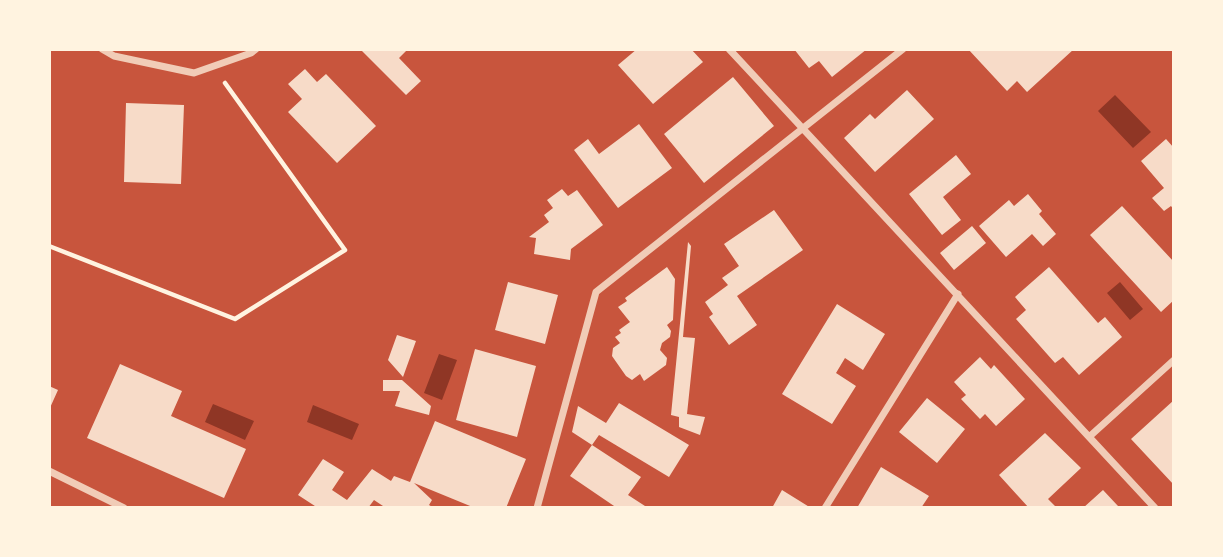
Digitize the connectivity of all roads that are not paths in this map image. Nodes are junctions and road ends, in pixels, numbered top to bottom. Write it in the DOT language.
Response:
graph roads {
  1 [pos="102,49"];
  2 [pos="256,49"];
  3 [pos="729,49"];
  4 [pos="902,49"];
  5 [pos="803,130"];
  6 [pos="958,294"];
  7 [pos="1174,360"];
  8 [pos="1089,437"];
  9 [pos="49,471"];
  10 [pos="124,508"];
  11 [pos="537,508"];
  12 [pos="825,508"];
  13 [pos="1156,508"];
  1 -- 2 [label="street"];
  3 -- 5 [label="street"];
  4 -- 5 [label="street"];
  5 -- 6 [label="street"];
  5 -- 11 [label="street"];
  6 -- 8 [label="street"];
  6 -- 12 [label="street"];
  7 -- 8 [label="street"];
  8 -- 13 [label="street"];
  9 -- 10 [label="street"];
}
